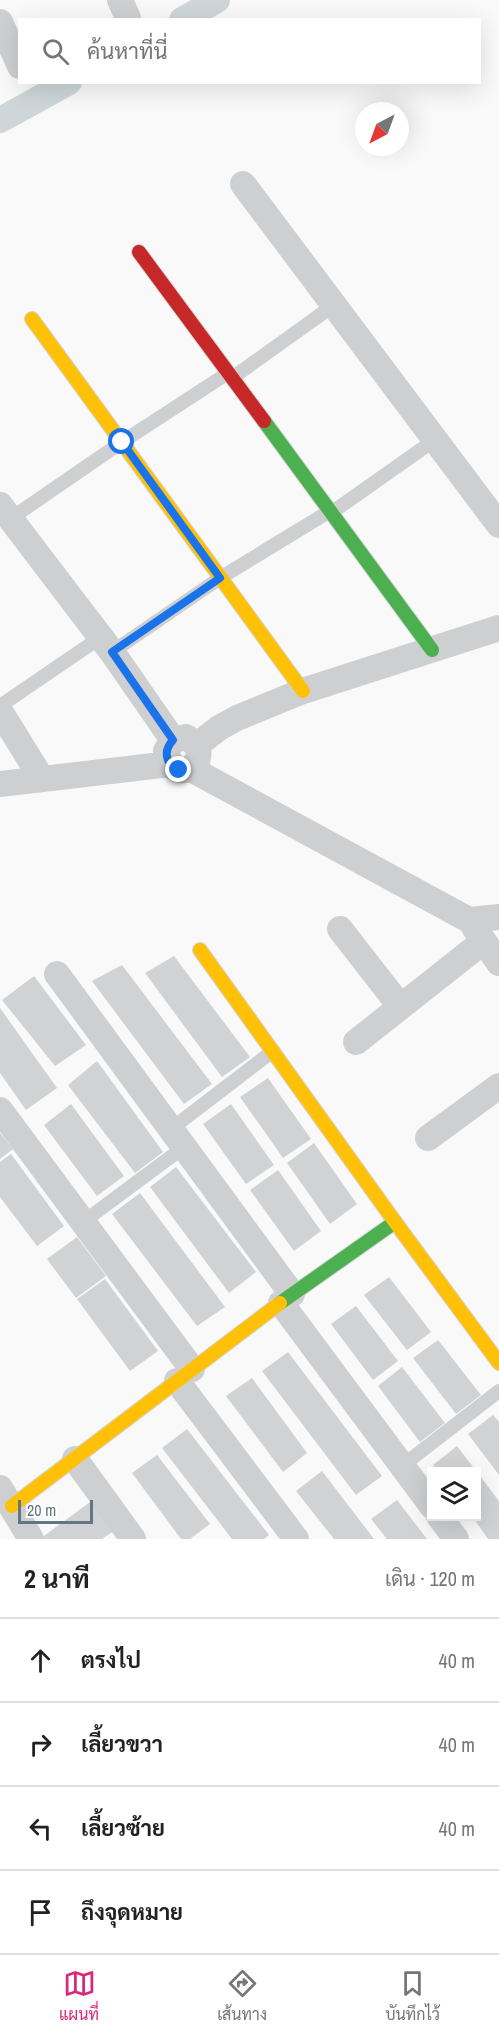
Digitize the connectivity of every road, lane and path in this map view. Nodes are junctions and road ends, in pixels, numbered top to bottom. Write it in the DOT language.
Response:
graph roads {
  1 [pos="0,22"];
  2 [pos="18,62"];
  3 [pos="243,184"];
  4 [pos="139,252"];
  5 [pos="334,305"];
  6 [pos="32,319"];
  7 [pos="230,375"];
  8 [pos="436,439"];
  9 [pos="122,442"];
  10 [pos="5,512"];
  11 [pos="331,512"];
  12 [pos="499,525"];
  13 [pos="220,578"];
  14 [pos="499,628"];
  15 [pos="106,645"];
  16 [pos="432,650"];
  17 [pos="303,691"];
  18 [pos="0,706"];
  19 [pos="0,711"];
  20 [pos="183,754"];
  21 [pos="42,779"];
  22 [pos="0,784"];
  23 [pos="499,917"];
  24 [pos="469,920"];
  25 [pos="340,929"];
  26 [pos="484,941"];
  27 [pos="200,950"];
  28 [pos="499,963"];
  29 [pos="57,974"];
  30 [pos="400,1006"];
  31 [pos="356,1042"];
  32 [pos="273,1051"];
  33 [pos="499,1086"];
  34 [pos="0,1110"];
  35 [pos="177,1138"];
  36 [pos="428,1138"];
  37 [pos="83,1222"];
  38 [pos="395,1222"];
  39 [pos="287,1298"];
  40 [pos="499,1363"];
  41 [pos="185,1375"];
  42 [pos="499,1390"];
  43 [pos="75,1459"];
  44 [pos="402,1466"];
  45 [pos="6,1497"];
  46 [pos="427,1499"];
  47 [pos="443,1521"];
  48 [pos="31,1539"];
  49 [pos="133,1539"];
  50 [pos="296,1539"];
  51 [pos="456,1539"];
  1 -- 2 [label="street"];
  3 -- 5 [label="street"];
  4 -- 7 [label="street"];
  5 -- 7 [label="lane"];
  5 -- 8 [label="street"];
  6 -- 9 [label="street"];
  7 -- 9 [label="lane"];
  7 -- 11 [label="street"];
  8 -- 11 [label="lane"];
  8 -- 12 [label="street"];
  9 -- 10 [label="lane"];
  9 -- 13 [label="street"];
  10 -- 15 [label="street"];
  11 -- 13 [label="lane"];
  11 -- 16 [label="street"];
  13 -- 15 [label="lane"];
  13 -- 17 [label="street"];
  14 -- 16 [label="street"];
  15 -- 18 [label="lane"];
  15 -- 20 [label="street"];
  16 -- 17 [label="street"];
  17 -- 20 [label="street"];
  19 -- 21 [label="street"];
  20 -- 21 [label="street"];
  20 -- 24 [label="street"];
  21 -- 22 [label="street"];
  23 -- 24 [label="street"];
  24 -- 26 [label="street"];
  25 -- 30 [label="street"];
  26 -- 28 [label="street"];
  26 -- 30 [label="street"];
  27 -- 32 [label="street"];
  29 -- 35 [label="street"];
  30 -- 31 [label="street"];
  32 -- 35 [label="lane"];
  32 -- 38 [label="street"];
  33 -- 36 [label="street"];
  34 -- 37 [label="street"];
  35 -- 37 [label="lane"];
  35 -- 39 [label="street"];
  37 -- 41 [label="street"];
  38 -- 39 [label="street"];
  38 -- 40 [label="street"];
  39 -- 41 [label="street"];
  39 -- 44 [label="street"];
  41 -- 43 [label="street"];
  41 -- 50 [label="street"];
  42 -- 44 [label="lane"];
  43 -- 45 [label="street"];
  43 -- 49 [label="street"];
  44 -- 46 [label="street"];
  45 -- 48 [label="street"];
  47 -- 51 [label="street"];
}
